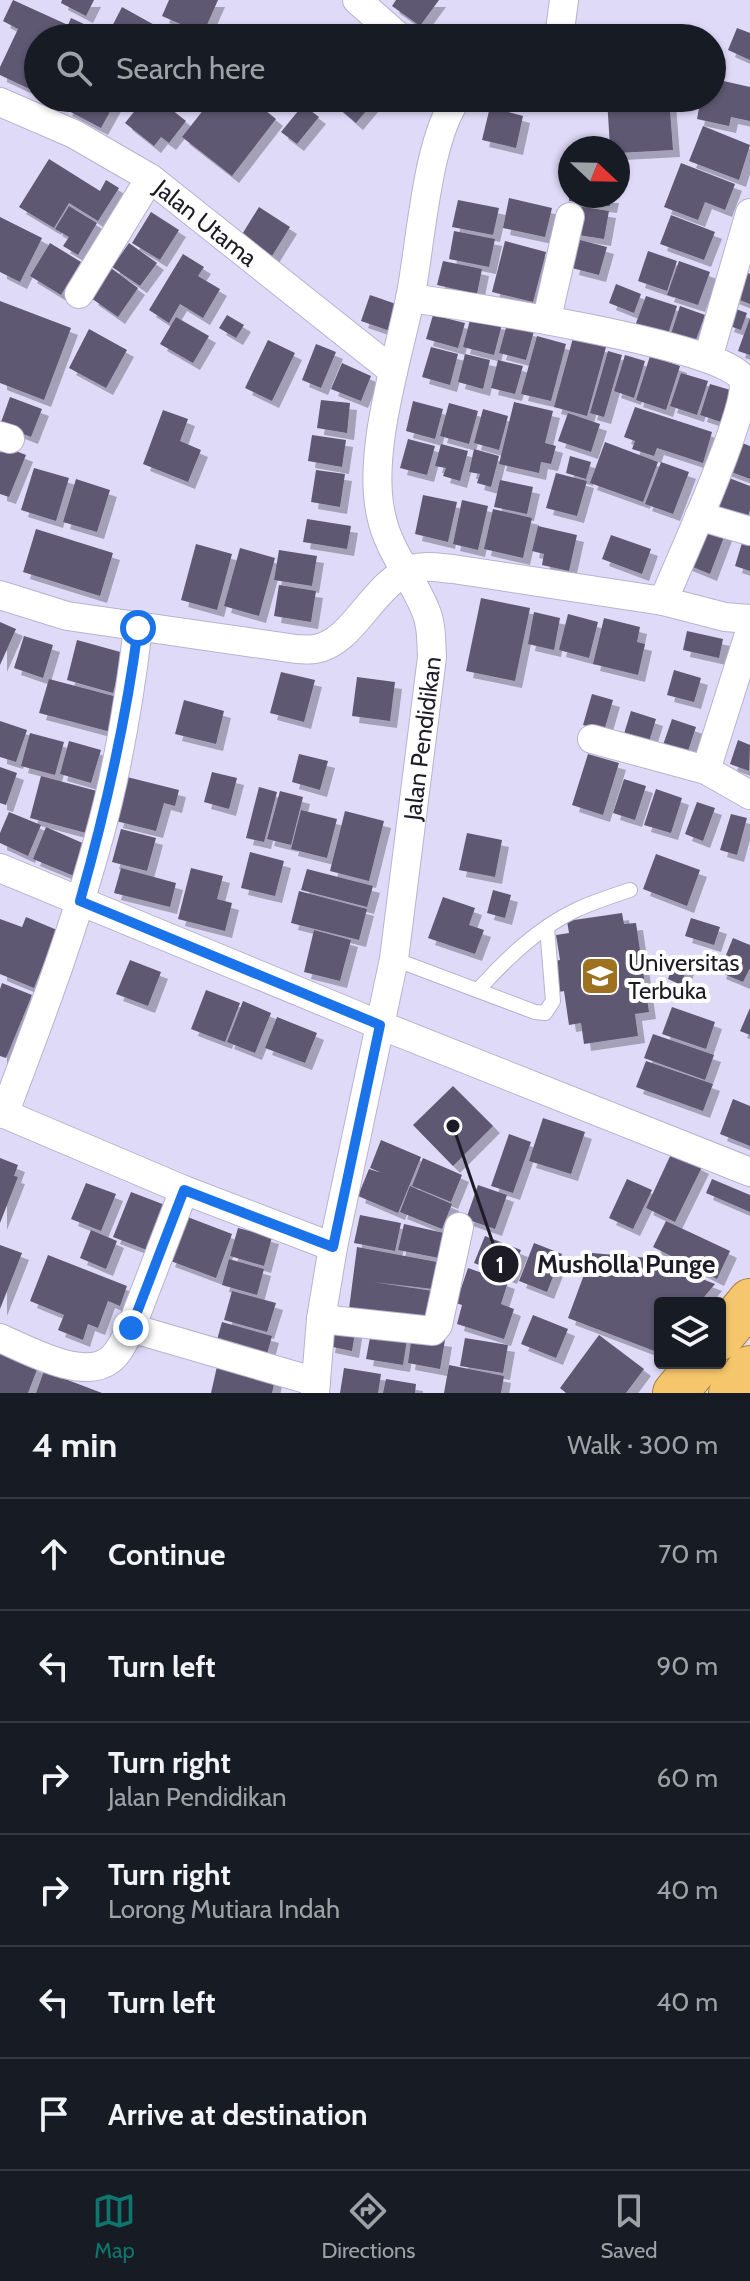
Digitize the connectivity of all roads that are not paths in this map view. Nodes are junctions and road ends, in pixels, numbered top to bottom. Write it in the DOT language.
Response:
graph roads {
  1 [pos="357,0"];
  2 [pos="564,0"];
  3 [pos="384,24"];
  4 [pos="561,24"];
  5 [pos="0,102"];
  6 [pos="449,112"];
  7 [pos="150,178"];
  8 [pos="750,213"];
  9 [pos="570,217"];
  10 [pos="79,294"];
  11 [pos="410,298"];
  12 [pos="738,305"];
  13 [pos="547,318"];
  14 [pos="708,358"];
  15 [pos="393,371"];
  16 [pos="699,516"];
  17 [pos="750,531"];
  18 [pos="404,572"];
  19 [pos="0,595"];
  20 [pos="663,601"];
  21 [pos="750,619"];
  22 [pos="138,628"];
  23 [pos="750,631"];
  24 [pos="592,739"];
  25 [pos="706,770"];
  26 [pos="750,795"];
  27 [pos="0,868"];
  28 [pos="630,890"];
  29 [pos="80,901"];
  30 [pos="547,927"];
  31 [pos="394,959"];
  32 [pos="478,990"];
  33 [pos="380,1025"];
  34 [pos="2,1113"];
  35 [pos="750,1172"];
  36 [pos="184,1190"];
  37 [pos="459,1227"];
  38 [pos="333,1247"];
  39 [pos="750,1301"];
  40 [pos="321,1319"];
  41 [pos="131,1328"];
  42 [pos="726,1331"];
  43 [pos="0,1338"];
  44 [pos="750,1368"];
  45 [pos="695,1369"];
  46 [pos="315,1388"];
  47 [pos="675,1393"];
  48 [pos="731,1393"];
  1 -- 3 [label="street"];
  2 -- 4 [label="street"];
  5 -- 7 [label="street, Jalan Utama"];
  6 -- 11 [label="street, Jalan Pendidikan"];
  7 -- 10 [label="street"];
  7 -- 15 [label="street, Jalan Utama"];
  8 -- 12 [label="street"];
  9 -- 13 [label="street"];
  11 -- 13 [label="street"];
  11 -- 15 [label="street, Jalan Pendidikan"];
  12 -- 14 [label="street"];
  13 -- 14 [label="street"];
  14 -- 16 [label="street"];
  15 -- 18 [label="street, Jalan Pendidikan"];
  16 -- 17 [label="street"];
  16 -- 20 [label="street"];
  18 -- 20 [label="street"];
  18 -- 22 [label="street"];
  18 -- 31 [label="street, Jalan Pendidikan"];
  19 -- 22 [label="street"];
  20 -- 21 [label="street"];
  22 -- 29 [label="street"];
  23 -- 25 [label="street"];
  24 -- 25 [label="street"];
  25 -- 26 [label="street"];
  27 -- 29 [label="street"];
  28 -- 30 [label="lane"];
  29 -- 33 [label="street"];
  29 -- 34 [label="street"];
  30 -- 32 [label="lane"];
  30 -- 32 [label="lane"];
  31 -- 32 [label="lane"];
  31 -- 33 [label="street, Jalan Pendidikan"];
  33 -- 35 [label="street"];
  33 -- 38 [label="street, Jalan Pendidikan"];
  34 -- 36 [label="street"];
  36 -- 38 [label="street"];
  36 -- 41 [label="street"];
  37 -- 40 [label="street"];
  38 -- 40 [label="street, Jalan Pendidikan"];
  39 -- 42 [label="highway"];
  40 -- 46 [label="street, Jalan Pendidikan"];
  41 -- 43 [label="street"];
  41 -- 46 [label="street"];
  44 -- 48 [label="highway"];
  45 -- 47 [label="highway"];
}
